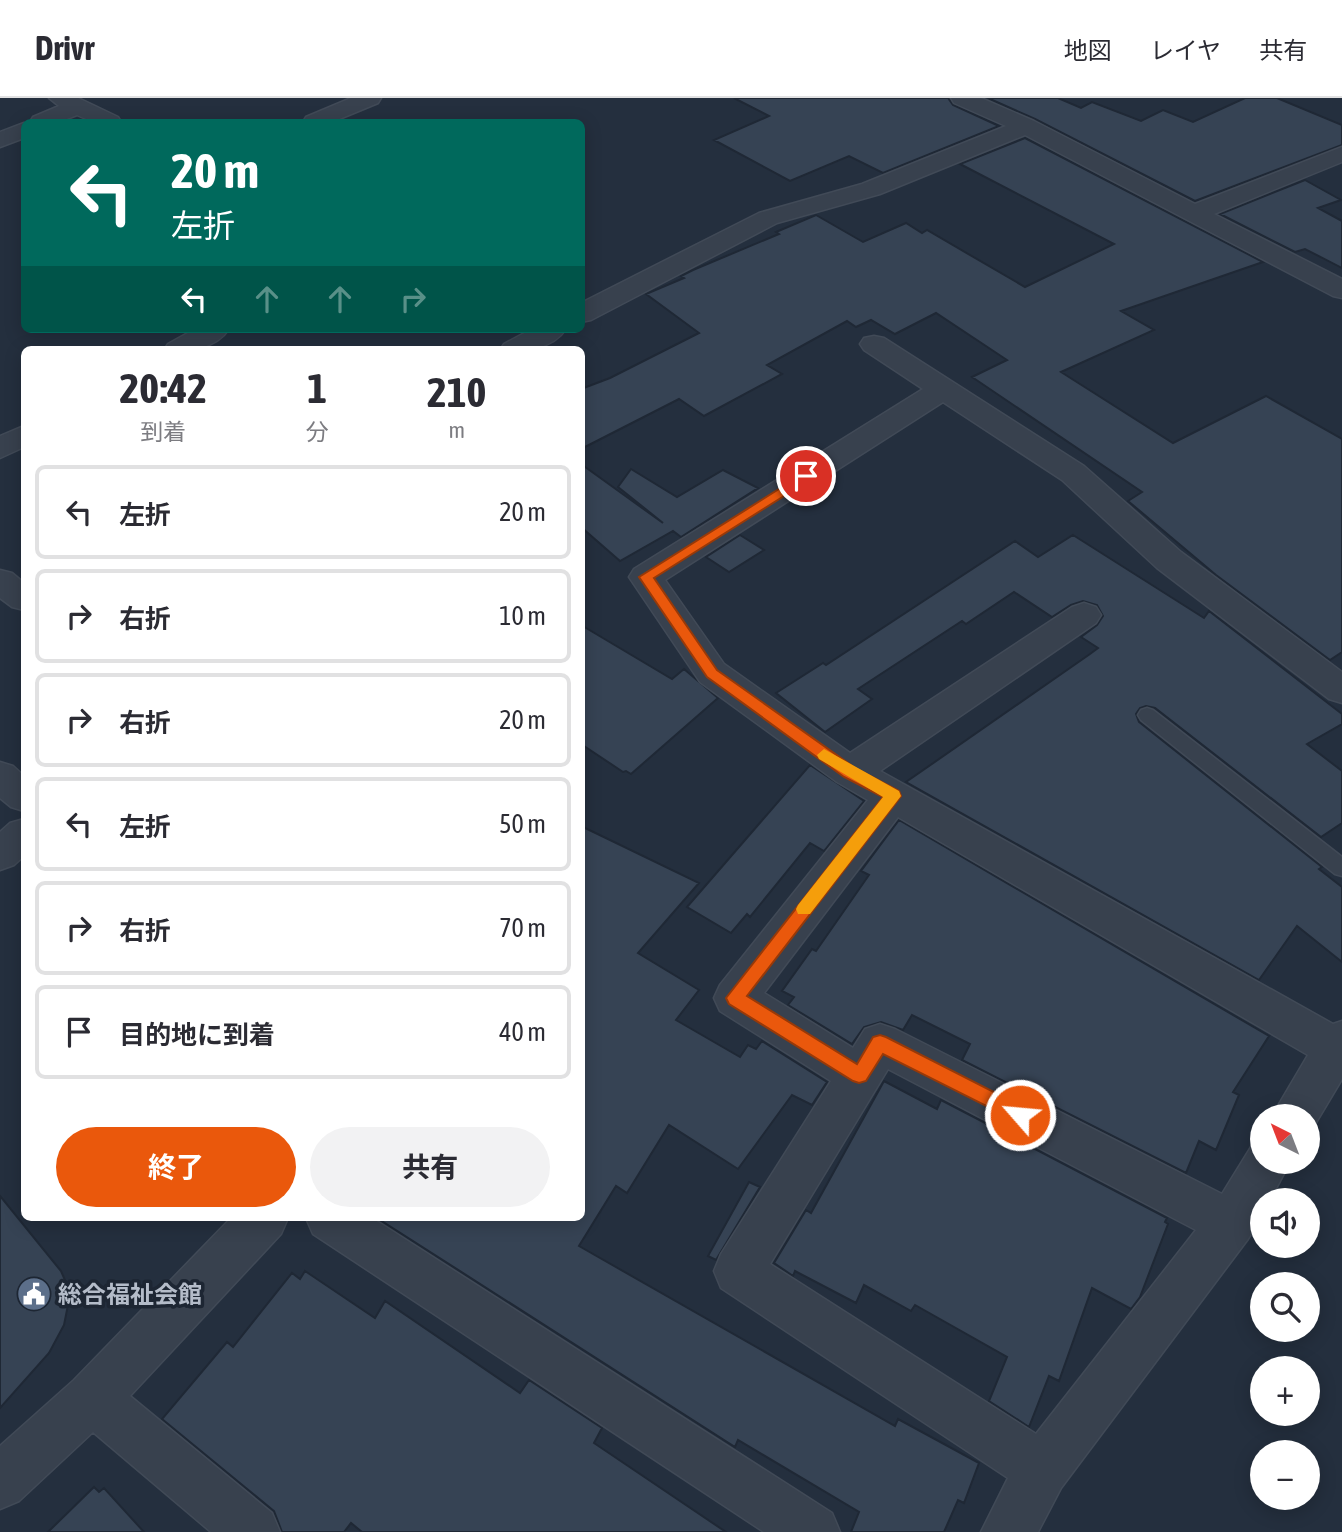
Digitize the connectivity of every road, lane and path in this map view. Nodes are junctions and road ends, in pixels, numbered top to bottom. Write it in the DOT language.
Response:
graph roads {
  1 [pos="370,98"];
  2 [pos="962,98"];
  3 [pos="993,102"];
  4 [pos="69,103"];
  5 [pos="45,119"];
  6 [pos="104,119"];
  7 [pos="321,119"];
  8 [pos="1026,126"];
  9 [pos="21,131"];
  10 [pos="0,140"];
  11 [pos="1342,155"];
  12 [pos="1194,213"];
  13 [pos="1342,290"];
  14 [pos="585,312"];
  15 [pos="208,333"];
  16 [pos="874,344"];
  17 [pos="185,346"];
  18 [pos="943,390"];
  19 [pos="21,437"];
  20 [pos="0,449"];
  21 [pos="0,581"];
  22 [pos="21,597"];
  23 [pos="1084,615"];
  24 [pos="1342,690"];
  25 [pos="1147,715"];
  26 [pos="850,772"];
  27 [pos="0,776"];
  28 [pos="21,794"];
  29 [pos="893,796"];
  30 [pos="21,836"];
  31 [pos="0,854"];
  32 [pos="1342,868"];
  33 [pos="1339,1044"];
  34 [pos="859,1075"];
  35 [pos="1302,1104"];
  36 [pos="1260,1174"];
  37 [pos="261,1221"];
  38 [pos="335,1221"];
  39 [pos="1231,1223"];
  40 [pos="92,1398"];
  41 [pos="1042,1468"];
  42 [pos="0,1482"];
  43 [pos="253,1532"];
  44 [pos="813,1532"];
  45 [pos="1008,1532"];
  1 -- 7 [label="street"];
  2 -- 3 [label="street"];
  3 -- 8 [label="street"];
  4 -- 5 [label="street"];
  4 -- 6 [label="street"];
  8 -- 12 [label="street"];
  8 -- 14 [label="street"];
  9 -- 10 [label="street"];
  11 -- 12 [label="street"];
  12 -- 13 [label="street"];
  15 -- 17 [label="street"];
  16 -- 18 [label="street"];
  18 -- 24 [label="street"];
  18 -- 26 [label="street"];
  19 -- 20 [label="street"];
  21 -- 22 [label="street"];
  23 -- 26 [label="street"];
  25 -- 32 [label="lane"];
  26 -- 29 [label="street"];
  27 -- 28 [label="street"];
  29 -- 33 [label="street"];
  29 -- 34 [label="street"];
  30 -- 31 [label="street"];
  33 -- 35 [label="street"];
  34 -- 39 [label="street"];
  34 -- 41 [label="street"];
  36 -- 39 [label="street"];
  37 -- 40 [label="street"];
  38 -- 44 [label="street"];
  39 -- 41 [label="street"];
  40 -- 42 [label="street"];
  40 -- 43 [label="street"];
  41 -- 45 [label="street"];
}
